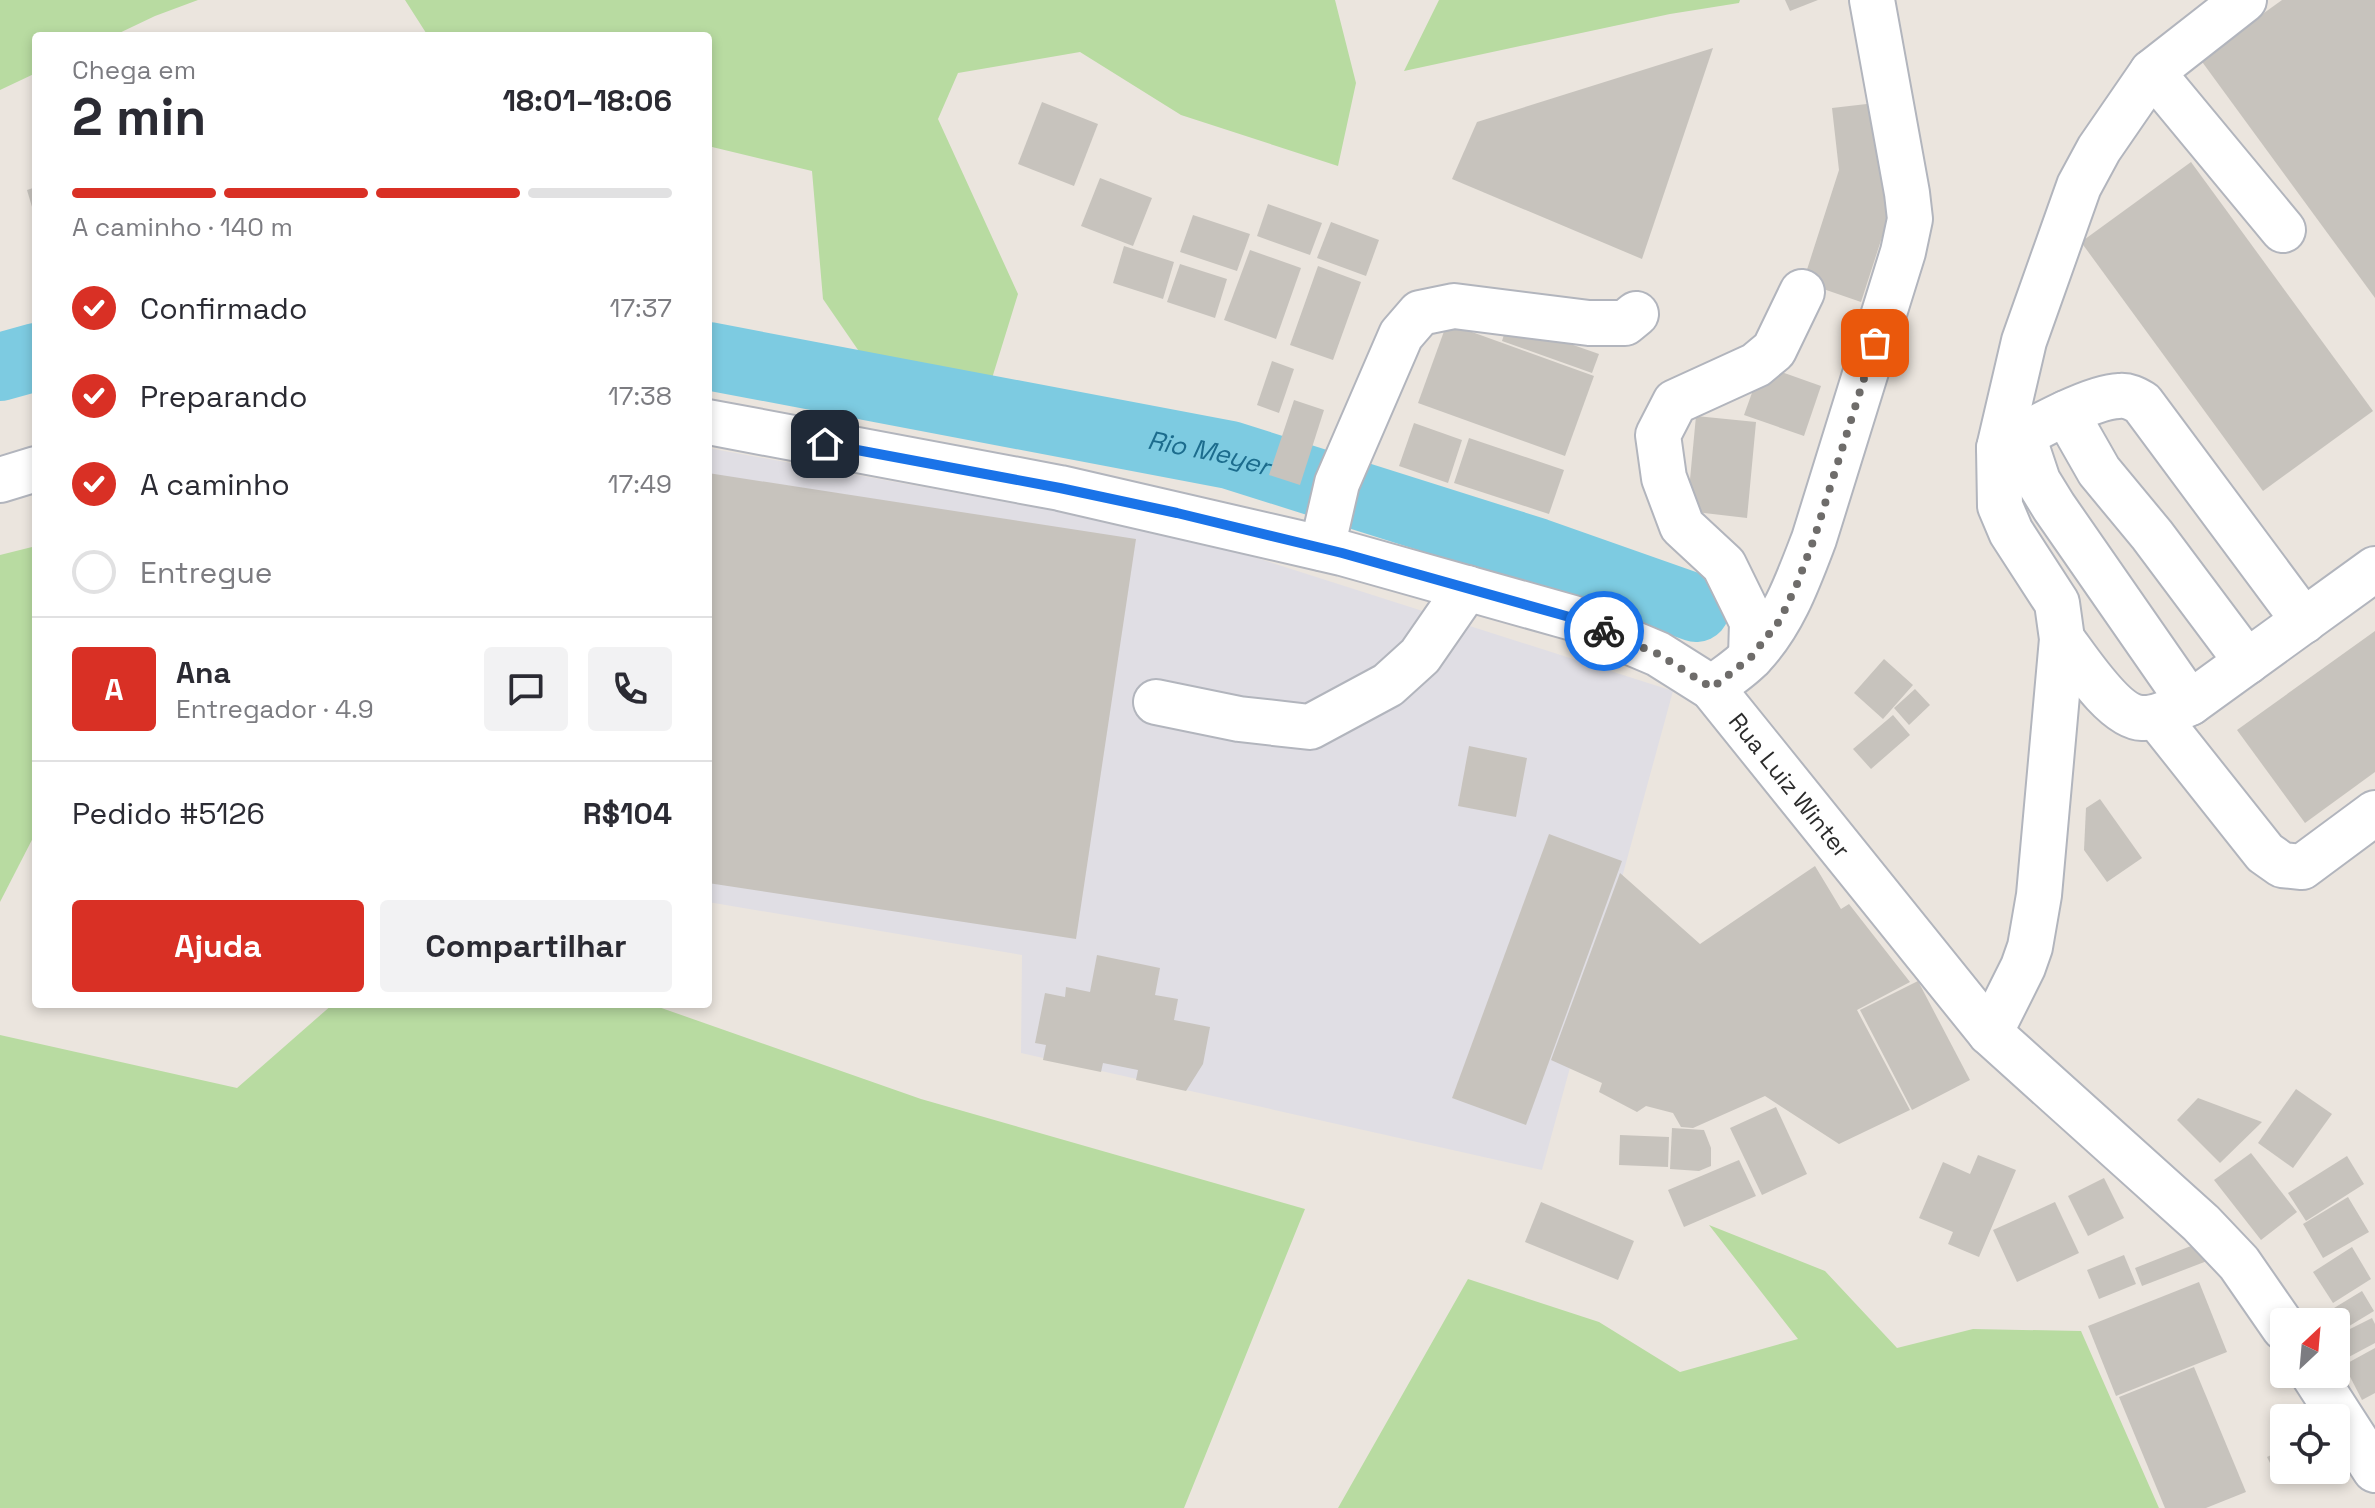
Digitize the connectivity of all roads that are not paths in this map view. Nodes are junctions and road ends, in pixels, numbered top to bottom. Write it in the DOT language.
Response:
graph roads {
  1 [pos="1872,0"];
  2 [pos="2244,0"];
  3 [pos="2152,72"];
  4 [pos="2283,230"];
  5 [pos="1802,292"];
  6 [pos="1636,314"];
  7 [pos="2066,413"];
  8 [pos="712,423"];
  9 [pos="2011,442"];
  10 [pos="32,470"];
  11 [pos="0,480"];
  12 [pos="1322,546"];
  13 [pos="2375,569"];
  14 [pos="1467,588"];
  15 [pos="2304,621"];
  16 [pos="2062,639"];
  17 [pos="1751,657"];
  18 [pos="2247,662"];
  19 [pos="1712,688"];
  20 [pos="1156,702"];
  21 [pos="2173,710"];
  22 [pos="2375,813"];
  23 [pos="1990,1033"];
  24 [pos="2270,1308"];
  25 [pos="2322,1388"];
  26 [pos="2375,1470"];
  1 -- 17 [label="street"];
  2 -- 3 [label="street"];
  3 -- 4 [label="street"];
  3 -- 9 [label="street"];
  5 -- 17 [label="street"];
  6 -- 12 [label="street"];
  7 -- 9 [label="street"];
  7 -- 15 [label="street"];
  7 -- 18 [label="street"];
  8 -- 12 [label="street, Rua Luiz Winter"];
  9 -- 16 [label="street"];
  9 -- 21 [label="street"];
  10 -- 11 [label="street"];
  12 -- 14 [label="street, Rua Luiz Winter"];
  13 -- 15 [label="street"];
  14 -- 19 [label="street, Rua Luiz Winter"];
  14 -- 20 [label="street"];
  15 -- 18 [label="street"];
  16 -- 21 [label="street"];
  16 -- 23 [label="street"];
  17 -- 19 [label="street"];
  18 -- 21 [label="street"];
  19 -- 23 [label="street, Rua Luiz Winter"];
  21 -- 22 [label="street"];
  23 -- 24 [label="street, Rua Luiz Winter"];
  25 -- 26 [label="street"];
}
